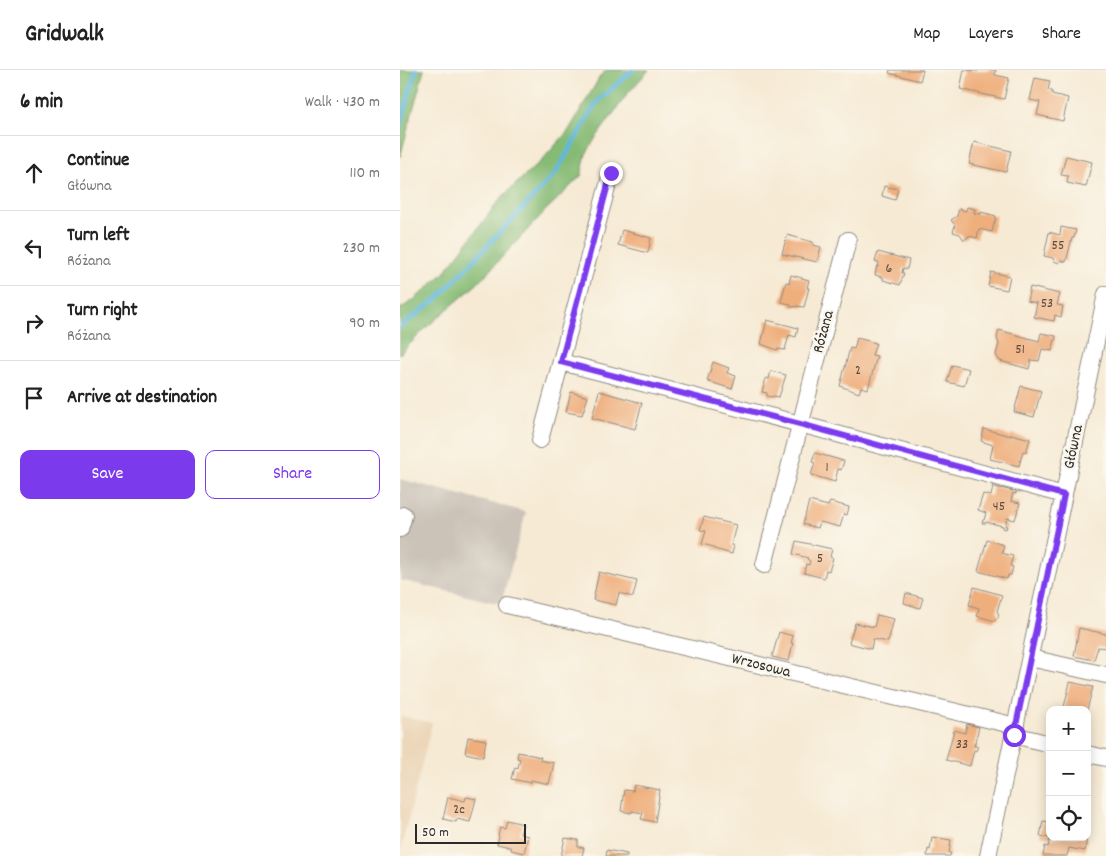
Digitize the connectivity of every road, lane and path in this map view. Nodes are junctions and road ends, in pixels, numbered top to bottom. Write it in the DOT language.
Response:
graph roads {
  1 [pos="611,173"];
  2 [pos="848,240"];
  3 [pos="1106,294"];
  4 [pos="561,362"];
  5 [pos="800,424"];
  6 [pos="540,440"];
  7 [pos="1064,495"];
  8 [pos="764,565"];
  9 [pos="507,605"];
  10 [pos="1030,658"];
  11 [pos="1106,675"];
  12 [pos="1015,730"];
  13 [pos="1046,742"];
  14 [pos="1091,755"];
  15 [pos="1106,758"];
  16 [pos="988,856"];
  1 -- 4 [label="street"];
  2 -- 5 [label="street, Różana"];
  3 -- 7 [label="street, Główna"];
  4 -- 5 [label="street"];
  4 -- 6 [label="street"];
  5 -- 7 [label="street"];
  5 -- 8 [label="street, Różana"];
  7 -- 10 [label="street, Główna"];
  9 -- 12 [label="street, Wrzosowa"];
  10 -- 11 [label="street"];
  10 -- 12 [label="street, Główna"];
  12 -- 13 [label="street, Wrzosowa"];
  12 -- 16 [label="street, Główna"];
  14 -- 15 [label="street"];
}
